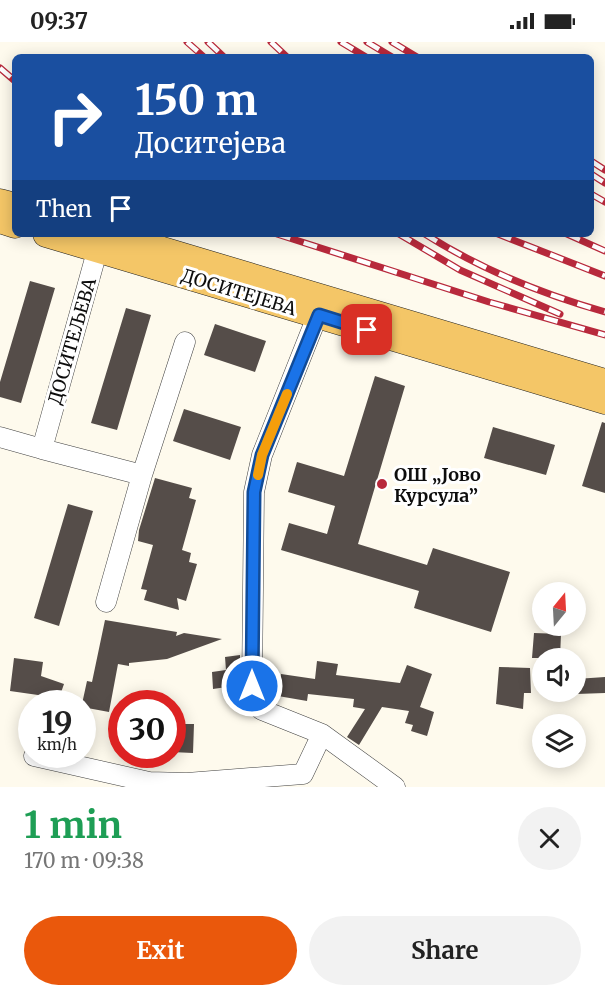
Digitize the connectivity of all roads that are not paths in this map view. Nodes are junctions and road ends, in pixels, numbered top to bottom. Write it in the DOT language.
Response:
graph roads {
  1 [pos="80,237"];
  2 [pos="103,239"];
  3 [pos="321,307"];
  4 [pos="186,342"];
  5 [pos="605,382"];
  6 [pos="605,401"];
  7 [pos="0,437"];
  8 [pos="42,449"];
  9 [pos="142,475"];
  10 [pos="106,602"];
  11 [pos="322,734"];
  12 [pos="87,768"];
  13 [pos="301,781"];
  14 [pos="395,787"];
  1 -- 2 [label="main road, ДОСИТЕЈЕВА"];
  2 -- 3 [label="main road, ДОСИТЕЈЕВА"];
  2 -- 8 [label="street, ДОСИТЕЉЕВА"];
  3 -- 5 [label="main road, ДОСИТЕЈЕВА"];
  3 -- 6 [label="main road, ДОСИТЕЈЕВА"];
  3 -- 11 [label="street"];
  4 -- 9 [label="street"];
  7 -- 8 [label="street"];
  8 -- 9 [label="street"];
  9 -- 10 [label="street"];
  11 -- 13 [label="street"];
  11 -- 14 [label="street"];
  12 -- 13 [label="street"];
}
